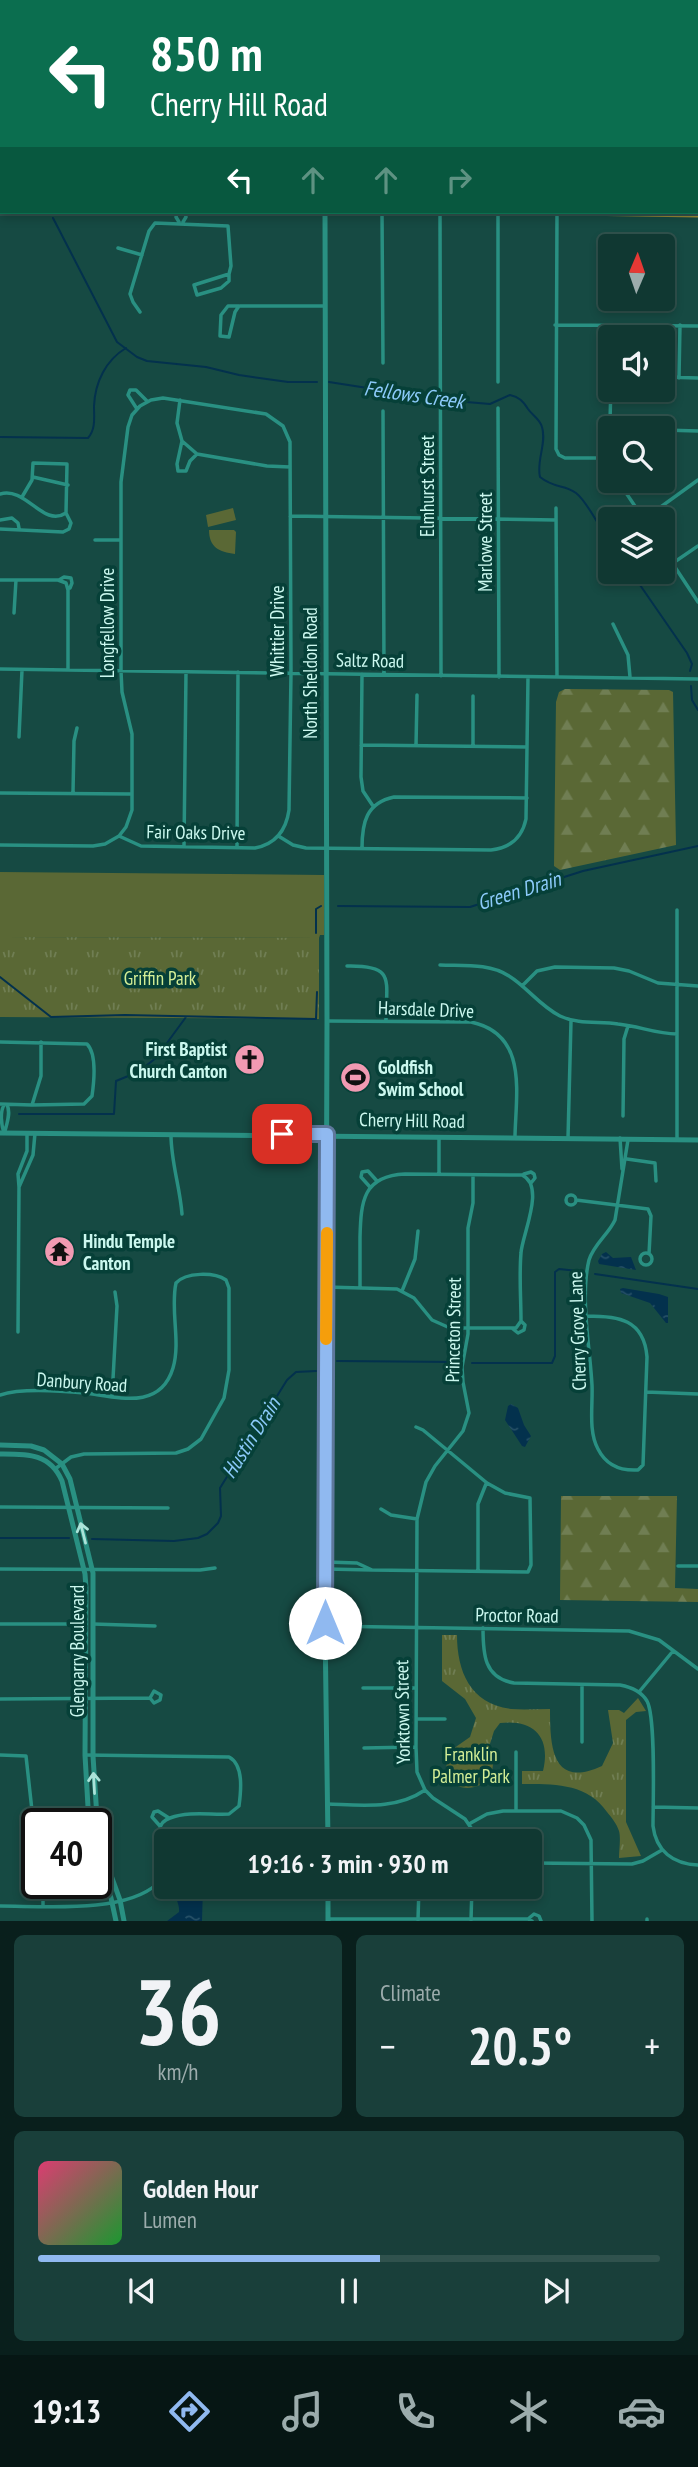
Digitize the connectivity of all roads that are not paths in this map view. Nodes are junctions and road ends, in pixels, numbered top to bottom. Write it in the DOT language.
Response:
graph roads {
  1 [pos="177,214"];
  2 [pos="185,214"];
  3 [pos="325,214"];
  4 [pos="382,214"];
  5 [pos="440,214"];
  6 [pos="498,214"];
  7 [pos="557,214"];
  8 [pos="628,214"];
  9 [pos="698,215"];
  10 [pos="181,223"];
  11 [pos="118,248"];
  12 [pos="142,255"];
  13 [pos="229,274"];
  14 [pos="239,306"];
  15 [pos="325,306"];
  16 [pos="140,312"];
  17 [pos="555,325"];
  18 [pos="680,325"];
  19 [pos="698,326"];
  20 [pos="383,363"];
  21 [pos="675,378"];
  22 [pos="679,378"];
  23 [pos="698,378"];
  24 [pos="498,382"];
  25 [pos="180,400"];
  26 [pos="147,401"];
  27 [pos="498,408"];
  28 [pos="137,409"];
  29 [pos="383,411"];
  30 [pos="675,430"];
  31 [pos="698,431"];
  32 [pos="181,441"];
  33 [pos="197,454"];
  34 [pos="598,457"];
  35 [pos="290,467"];
  36 [pos="33,477"];
  37 [pos="697,482"];
  38 [pos="68,485"];
  39 [pos="0,494"];
  40 [pos="22,497"];
  41 [pos="661,507"];
  42 [pos="556,508"];
  43 [pos="66,513"];
  44 [pos="290,516"];
  45 [pos="326,516"];
  46 [pos="383,516"];
  47 [pos="441,517"];
  48 [pos="499,519"];
  49 [pos="0,520"];
  50 [pos="556,520"];
  51 [pos="0,529"];
  52 [pos="19,529"];
  53 [pos="95,540"];
  54 [pos="121,540"];
  55 [pos="698,546"];
  56 [pos="675,563"];
  57 [pos="675,567"];
  58 [pos="0,580"];
  59 [pos="16,580"];
  60 [pos="58,580"];
  61 [pos="68,590"];
  62 [pos="698,602"];
  63 [pos="13,613"];
  64 [pos="614,624"];
  65 [pos="0,669"];
  66 [pos="22,670"];
  67 [pos="68,670"];
  68 [pos="121,671"];
  69 [pos="186,672"];
  70 [pos="238,672"];
  71 [pos="291,673"];
  72 [pos="326,673"];
  73 [pos="362,674"];
  74 [pos="384,674"];
  75 [pos="441,676"];
  76 [pos="499,677"];
  77 [pos="528,677"];
  78 [pos="557,677"];
  79 [pos="630,678"];
  80 [pos="698,679"];
  81 [pos="417,695"];
  82 [pos="473,696"];
  83 [pos="77,728"];
  84 [pos="19,737"];
  85 [pos="361,745"];
  86 [pos="416,746"];
  87 [pos="473,746"];
  88 [pos="527,747"];
  89 [pos="0,793"];
  90 [pos="73,793"];
  91 [pos="132,794"];
  92 [pos="527,798"];
  93 [pos="373,806"];
  94 [pos="119,836"];
  95 [pos="279,836"];
  96 [pos="0,845"];
  97 [pos="184,846"];
  98 [pos="237,847"];
  99 [pos="326,848"];
  100 [pos="362,849"];
  101 [pos="677,910"];
  102 [pos="440,965"];
  103 [pos="347,966"];
  104 [pos="677,985"];
  105 [pos="522,986"];
  106 [pos="698,986"];
  107 [pos="386,1020"];
  108 [pos="571,1020"];
  109 [pos="327,1021"];
  110 [pos="628,1026"];
  111 [pos="677,1034"];
  112 [pos="0,1042"];
  113 [pos="41,1042"];
  114 [pos="3,1104"];
  115 [pos="32,1105"];
  116 [pos="623,1116"];
  117 [pos="2,1133"];
  118 [pos="27,1133"];
  119 [pos="35,1133"];
  120 [pos="171,1133"];
  121 [pos="327,1134"];
  122 [pos="439,1136"];
  123 [pos="515,1136"];
  124 [pos="568,1138"];
  125 [pos="620,1138"];
  126 [pos="629,1139"];
  127 [pos="677,1140"];
  128 [pos="698,1140"];
  129 [pos="627,1159"];
  130 [pos="622,1170"];
  131 [pos="439,1174"];
  132 [pos="473,1175"];
  133 [pos="522,1175"];
  134 [pos="377,1181"];
  135 [pos="530,1181"];
  136 [pos="656,1181"];
  137 [pos="19,1187"];
  138 [pos="370,1188"];
  139 [pos="576,1200"];
  140 [pos="619,1205"];
  141 [pos="182,1214"];
  142 [pos="418,1230"];
  143 [pos="649,1254"];
  144 [pos="327,1287"];
  145 [pos="360,1287"];
  146 [pos="402,1291"];
  147 [pos="115,1292"];
  148 [pos="587,1316"];
  149 [pos="521,1321"];
  150 [pos="468,1328"];
  151 [pos="515,1328"];
  152 [pos="18,1332"];
  153 [pos="646,1392"];
  154 [pos="698,1394"];
  155 [pos="0,1395"];
  156 [pos="112,1397"];
  157 [pos="416,1427"];
  158 [pos="0,1445"];
  159 [pos="23,1446"];
  160 [pos="447,1451"];
  161 [pos="0,1454"];
  162 [pos="23,1454"];
  163 [pos="62,1464"];
  164 [pos="55,1469"];
  165 [pos="487,1483"];
  166 [pos="0,1507"];
  167 [pos="167,1507"];
  168 [pos="68,1508"];
  169 [pos="77,1508"];
  170 [pos="381,1509"];
  171 [pos="417,1519"];
  172 [pos="326,1566"];
  173 [pos="678,1566"];
  174 [pos="698,1566"];
  175 [pos="215,1568"];
  176 [pos="0,1569"];
  177 [pos="84,1569"];
  178 [pos="92,1569"];
  179 [pos="415,1571"];
  180 [pos="478,1571"];
  181 [pos="415,1598"];
  182 [pos="85,1623"];
  183 [pos="94,1623"];
  184 [pos="0,1624"];
  185 [pos="155,1626"];
  186 [pos="325,1626"];
  187 [pos="415,1627"];
  188 [pos="483,1628"];
  189 [pos="674,1650"];
  190 [pos="697,1666"];
  191 [pos="582,1684"];
  192 [pos="363,1688"];
  193 [pos="415,1688"];
  194 [pos="639,1692"];
  195 [pos="150,1698"];
  196 [pos="0,1699"];
  197 [pos="85,1699"];
  198 [pos="93,1699"];
  199 [pos="416,1719"];
  200 [pos="445,1719"];
  201 [pos="582,1742"];
  202 [pos="416,1747"];
  203 [pos="364,1748"];
  204 [pos="516,1752"];
  205 [pos="0,1755"];
  206 [pos="85,1755"];
  207 [pos="93,1756"];
  208 [pos="425,1790"];
  209 [pos="96,1804"];
  210 [pos="327,1804"];
  211 [pos="88,1805"];
  212 [pos="653,1807"];
  213 [pos="32,1808"];
  214 [pos="88,1808"];
  215 [pos="96,1808"];
  216 [pos="698,1808"];
  217 [pos="516,1811"];
  218 [pos="169,1818"];
  219 [pos="470,1824"];
  220 [pos="160,1826"];
  221 [pos="328,1829"];
  222 [pos="473,1829"];
  223 [pos="662,1850"];
  224 [pos="542,1863"];
  225 [pos="591,1864"];
  226 [pos="698,1865"];
  227 [pos="112,1883"];
  228 [pos="43,1899"];
  229 [pos="111,1899"];
  230 [pos="328,1899"];
  231 [pos="419,1899"];
  232 [pos="471,1899"];
  233 [pos="120,1900"];
  234 [pos="112,1903"];
  235 [pos="0,1906"];
  236 [pos="43,1906"];
  237 [pos="328,1920"];
  238 [pos="418,1920"];
  239 [pos="471,1920"];
  240 [pos="530,1920"];
  241 [pos="116,1921"];
  242 [pos="124,1921"];
  243 [pos="541,1921"];
  244 [pos="592,1921"];
  1 -- 10 [label="street"];
  2 -- 10 [label="street"];
  3 -- 15 [label="street, North Sheldon Road"];
  4 -- 20 [label="street"];
  5 -- 47 [label="street, Elmhurst Street"];
  6 -- 24 [label="street"];
  7 -- 17 [label="street"];
  8 -- 9 [label="main road"];
  10 -- 12 [label="street"];
  10 -- 13 [label="street"];
  11 -- 12 [label="street"];
  12 -- 16 [label="street"];
  13 -- 13 [label="street"];
  14 -- 14 [label="street"];
  14 -- 15 [label="street"];
  15 -- 45 [label="street, North Sheldon Road"];
  17 -- 18 [label="street"];
  17 -- 34 [label="street"];
  18 -- 19 [label="street"];
  18 -- 22 [label="street"];
  21 -- 22 [label="street"];
  22 -- 23 [label="street"];
  25 -- 26 [label="street"];
  25 -- 32 [label="street"];
  25 -- 35 [label="street, Whittier Drive"];
  26 -- 28 [label="street"];
  26 -- 28 [label="street, Longfellow Drive"];
  27 -- 48 [label="street, Marlowe Street"];
  28 -- 54 [label="street, Longfellow Drive"];
  29 -- 46 [label="street"];
  30 -- 31 [label="street"];
  32 -- 33 [label="street"];
  32 -- 33 [label="street"];
  33 -- 35 [label="street"];
  35 -- 44 [label="street, Whittier Drive"];
  36 -- 38 [label="street"];
  36 -- 38 [label="street"];
  36 -- 40 [label="street"];
  37 -- 41 [label="street"];
  38 -- 43 [label="street"];
  39 -- 40 [label="street"];
  40 -- 43 [label="street"];
  42 -- 50 [label="street"];
  43 -- 52 [label="street"];
  44 -- 45 [label="street"];
  44 -- 71 [label="street, Whittier Drive"];
  45 -- 46 [label="street"];
  45 -- 72 [label="street, North Sheldon Road"];
  46 -- 47 [label="street"];
  46 -- 74 [label="street"];
  47 -- 48 [label="street"];
  47 -- 75 [label="street, Elmhurst Street"];
  48 -- 50 [label="street"];
  48 -- 76 [label="street, Marlowe Street"];
  49 -- 52 [label="street"];
  50 -- 78 [label="street"];
  51 -- 52 [label="street"];
  53 -- 54 [label="street"];
  54 -- 68 [label="street, Longfellow Drive"];
  55 -- 56 [label="street"];
  57 -- 62 [label="street"];
  58 -- 59 [label="street"];
  59 -- 60 [label="street"];
  59 -- 63 [label="street"];
  60 -- 61 [label="street"];
  60 -- 61 [label="street"];
  61 -- 67 [label="street"];
  64 -- 79 [label="street"];
  65 -- 66 [label="street, Saltz Road"];
  66 -- 67 [label="street, Saltz Road"];
  66 -- 84 [label="street"];
  67 -- 68 [label="street, Saltz Road"];
  68 -- 69 [label="street, Saltz Road"];
  68 -- 91 [label="street, Longfellow Drive"];
  69 -- 70 [label="street, Saltz Road"];
  69 -- 97 [label="street"];
  70 -- 71 [label="street, Saltz Road"];
  70 -- 98 [label="street"];
  71 -- 72 [label="street, Saltz Road"];
  71 -- 95 [label="street, Whittier Drive"];
  72 -- 73 [label="street, Saltz Road"];
  72 -- 99 [label="street, North Sheldon Road"];
  73 -- 74 [label="street, Saltz Road"];
  73 -- 85 [label="street"];
  74 -- 75 [label="street, Saltz Road"];
  75 -- 76 [label="street, Saltz Road"];
  76 -- 77 [label="street, Saltz Road"];
  77 -- 78 [label="street, Saltz Road"];
  77 -- 88 [label="street"];
  78 -- 79 [label="street, Saltz Road"];
  79 -- 80 [label="street, Saltz Road"];
  81 -- 86 [label="street"];
  82 -- 87 [label="street"];
  83 -- 90 [label="street"];
  85 -- 86 [label="street"];
  85 -- 93 [label="street"];
  86 -- 87 [label="street"];
  87 -- 88 [label="street"];
  88 -- 92 [label="street"];
  89 -- 90 [label="street"];
  90 -- 91 [label="street"];
  91 -- 94 [label="street, Longfellow Drive"];
  92 -- 93 [label="street"];
  92 -- 100 [label="street"];
  93 -- 100 [label="street"];
  94 -- 96 [label="street, Fair Oaks Drive"];
  94 -- 97 [label="street, Fair Oaks Drive"];
  95 -- 98 [label="street, Fair Oaks Drive"];
  95 -- 99 [label="street"];
  97 -- 98 [label="street, Fair Oaks Drive"];
  99 -- 100 [label="street"];
  99 -- 109 [label="street, North Sheldon Road"];
  101 -- 104 [label="street"];
  102 -- 105 [label="street"];
  103 -- 107 [label="street"];
  104 -- 105 [label="street"];
  104 -- 106 [label="street"];
  104 -- 111 [label="street"];
  105 -- 108 [label="street"];
  107 -- 109 [label="street, Harsdale Drive"];
  107 -- 123 [label="street, Harsdale Drive"];
  108 -- 110 [label="street"];
  108 -- 124 [label="street"];
  109 -- 121 [label="street, North Sheldon Road"];
  110 -- 111 [label="street"];
  110 -- 116 [label="street"];
  111 -- 127 [label="street"];
  112 -- 113 [label="street"];
  113 -- 115 [label="street"];
  113 -- 115 [label="street"];
  114 -- 115 [label="street"];
  114 -- 117 [label="street"];
  117 -- 118 [label="street, Cherry Hill Road"];
  118 -- 119 [label="street, Cherry Hill Road"];
  118 -- 137 [label="street"];
  119 -- 120 [label="street, Cherry Hill Road"];
  119 -- 137 [label="street"];
  120 -- 121 [label="street, Cherry Hill Road"];
  120 -- 141 [label="street"];
  121 -- 122 [label="street, Cherry Hill Road"];
  121 -- 144 [label="street, North Sheldon Road"];
  122 -- 123 [label="street, Cherry Hill Road"];
  122 -- 131 [label="street"];
  123 -- 124 [label="street, Cherry Hill Road"];
  124 -- 125 [label="street, Cherry Hill Road"];
  125 -- 126 [label="street, Cherry Hill Road"];
  125 -- 130 [label="street, Cherry Grove Lane"];
  126 -- 127 [label="street, Cherry Hill Road"];
  126 -- 129 [label="street, Cherry Grove Lane"];
  127 -- 128 [label="street, Cherry Hill Road"];
  129 -- 130 [label="street, Cherry Grove Lane"];
  129 -- 136 [label="street"];
  130 -- 140 [label="street, Cherry Grove Lane"];
  131 -- 132 [label="street"];
  131 -- 134 [label="street"];
  132 -- 133 [label="street"];
  132 -- 150 [label="street, Princeton Street"];
  133 -- 135 [label="street"];
  133 -- 135 [label="street"];
  134 -- 138 [label="street"];
  134 -- 138 [label="street"];
  135 -- 149 [label="street"];
  137 -- 152 [label="street"];
  138 -- 145 [label="street"];
  139 -- 140 [label="street"];
  140 -- 143 [label="street"];
  140 -- 148 [label="street, Cherry Grove Lane"];
  142 -- 146 [label="street"];
  144 -- 145 [label="street"];
  144 -- 172 [label="street, North Sheldon Road"];
  145 -- 146 [label="street"];
  146 -- 150 [label="street"];
  147 -- 156 [label="street"];
  148 -- 153 [label="street"];
  148 -- 153 [label="street, Cherry Grove Lane"];
  149 -- 151 [label="street"];
  149 -- 151 [label="street"];
  150 -- 151 [label="street"];
  150 -- 160 [label="street, Princeton Street"];
  153 -- 154 [label="street"];
  155 -- 156 [label="street, Danbury Road"];
  156 -- 163 [label="street, Danbury Road"];
  157 -- 160 [label="street"];
  158 -- 159 [label="street"];
  159 -- 162 [label="street"];
  159 -- 163 [label="street"];
  160 -- 165 [label="street"];
  160 -- 171 [label="street, Princeton Street"];
  161 -- 162 [label="street"];
  162 -- 164 [label="street"];
  163 -- 164 [label="street"];
  163 -- 169 [label="street, Glengarry Boulevard"];
  164 -- 168 [label="street, Glengarry Boulevard"];
  165 -- 180 [label="street"];
  165 -- 180 [label="street"];
  166 -- 168 [label="street"];
  167 -- 169 [label="street"];
  168 -- 169 [label="street"];
  168 -- 177 [label="street, Glengarry Boulevard"];
  178 -- 169 [label="street, Glengarry Boulevard, one-way"];
  170 -- 171 [label="street"];
  171 -- 179 [label="street, Princeton Street"];
  172 -- 179 [label="street"];
  172 -- 186 [label="street, North Sheldon Road"];
  173 -- 174 [label="street"];
  175 -- 178 [label="street"];
  176 -- 177 [label="street"];
  177 -- 178 [label="street"];
  177 -- 182 [label="street, Glengarry Boulevard"];
  178 -- 183 [label="street, Glengarry Boulevard"];
  179 -- 180 [label="street"];
  179 -- 181 [label="street, Princeton Street"];
  181 -- 187 [label="street, Yorktown Street"];
  182 -- 183 [label="street"];
  182 -- 184 [label="street"];
  182 -- 197 [label="street, Glengarry Boulevard"];
  183 -- 185 [label="street"];
  183 -- 198 [label="street, Glengarry Boulevard"];
  186 -- 187 [label="street, Proctor Road"];
  186 -- 210 [label="street, North Sheldon Road"];
  187 -- 188 [label="street, Proctor Road"];
  187 -- 193 [label="street, Yorktown Street"];
  188 -- 189 [label="street, Proctor Road"];
  188 -- 191 [label="street"];
  189 -- 190 [label="street, Proctor Road"];
  189 -- 194 [label="street"];
  191 -- 194 [label="street"];
  191 -- 201 [label="street"];
  192 -- 193 [label="street"];
  193 -- 199 [label="street, Yorktown Street"];
  194 -- 212 [label="street"];
  195 -- 198 [label="street"];
  196 -- 197 [label="street"];
  197 -- 198 [label="street"];
  197 -- 206 [label="street, Glengarry Boulevard"];
  198 -- 207 [label="street, Glengarry Boulevard"];
  199 -- 200 [label="street"];
  199 -- 202 [label="street, Yorktown Street"];
  202 -- 203 [label="street"];
  202 -- 208 [label="street, Yorktown Street"];
  204 -- 217 [label="street"];
  205 -- 213 [label="street"];
  206 -- 207 [label="street"];
  206 -- 211 [label="street, Glengarry Boulevard"];
  209 -- 207 [label="street, Glengarry Boulevard, one-way"];
  207 -- 218 [label="street"];
  208 -- 210 [label="street"];
  208 -- 219 [label="street, Yorktown Street"];
  209 -- 211 [label="street"];
  209 -- 215 [label="street, Glengarry Boulevard"];
  210 -- 221 [label="street, North Sheldon Road"];
  211 -- 214 [label="street, Glengarry Boulevard"];
  212 -- 216 [label="street"];
  212 -- 223 [label="street"];
  217 -- 219 [label="street"];
  217 -- 225 [label="street"];
  218 -- 220 [label="street"];
  218 -- 220 [label="street"];
  219 -- 222 [label="street, Yorktown Street"];
  220 -- 233 [label="street"];
  223 -- 225 [label="street"];
  223 -- 226 [label="street"];
  224 -- 225 [label="street"];
  225 -- 244 [label="street"];
  227 -- 233 [label="street, Glengarry Boulevard"];
  228 -- 236 [label="street"];
  229 -- 234 [label="street, Glengarry Boulevard"];
  230 -- 237 [label="street"];
  231 -- 238 [label="street"];
  232 -- 239 [label="street"];
  233 -- 234 [label="street"];
  233 -- 242 [label="street, Glengarry Boulevard"];
  234 -- 236 [label="street"];
  234 -- 241 [label="street, Glengarry Boulevard"];
  235 -- 236 [label="street"];
  237 -- 238 [label="street"];
  238 -- 239 [label="street"];
  239 -- 240 [label="street"];
  240 -- 243 [label="street"];
}
